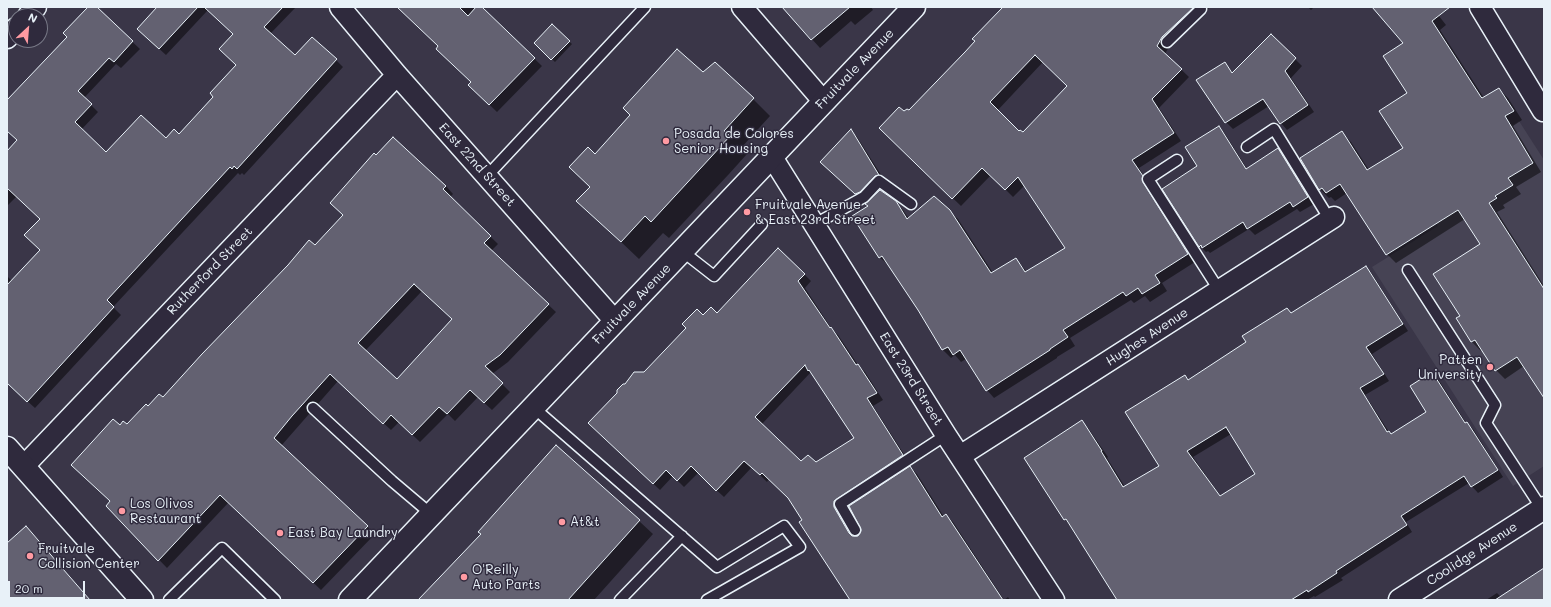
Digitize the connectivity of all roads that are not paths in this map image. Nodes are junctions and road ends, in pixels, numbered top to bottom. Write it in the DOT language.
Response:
graph roads {
  1 [pos="340,7"];
  2 [pos="646,7"];
  3 [pos="742,7"];
  4 [pos="914,7"];
  5 [pos="1480,7"];
  6 [pos="1201,8"];
  7 [pos="1167,42"];
  8 [pos="397,75"];
  9 [pos="1540,97"];
  10 [pos="824,102"];
  11 [pos="1247,147"];
  12 [pos="772,157"];
  13 [pos="1177,160"];
  14 [pos="487,176"];
  15 [pos="911,204"];
  16 [pos="1332,218"];
  17 [pos="762,224"];
  18 [pos="814,224"];
  19 [pos="682,251"];
  20 [pos="1408,270"];
  21 [pos="1219,290"];
  22 [pos="615,321"];
  23 [pos="533,407"];
  24 [pos="313,408"];
  25 [pos="946,435"];
  26 [pos="7,448"];
  27 [pos="960,456"];
  28 [pos="23,466"];
  29 [pos="1543,508"];
  30 [pos="431,514"];
  31 [pos="855,530"];
  32 [pos="682,536"];
  33 [pos="142,600"];
  34 [pos="169,600"];
  35 [pos="275,600"];
  36 [pos="350,600"];
  37 [pos="620,600"];
  38 [pos="707,600"];
  39 [pos="1054,600"];
  40 [pos="1400,600"];
  1 -- 8 [label="street, East 22nd Street"];
  2 -- 14 [label="lane"];
  3 -- 10 [label="street"];
  4 -- 10 [label="main road, Fruitvale Avenue"];
  5 -- 9 [label="street"];
  6 -- 7 [label="lane"];
  8 -- 14 [label="street, East 22nd Street"];
  8 -- 28 [label="street, Rutherford Street"];
  10 -- 12 [label="main road, Fruitvale Avenue"];
  11 -- 16 [label="lane"];
  12 -- 18 [label="street, East 23rd Street"];
  12 -- 19 [label="main road, Fruitvale Avenue"];
  13 -- 21 [label="lane"];
  14 -- 22 [label="street, East 22nd Street"];
  15 -- 18 [label="lane"];
  16 -- 21 [label="street, Hughes Avenue"];
  17 -- 19 [label="lane"];
  18 -- 25 [label="street, East 23rd Street"];
  19 -- 22 [label="main road, Fruitvale Avenue"];
  20 -- 29 [label="lane"];
  21 -- 27 [label="street, Hughes Avenue"];
  22 -- 23 [label="main road, Fruitvale Avenue"];
  23 -- 30 [label="main road, Fruitvale Avenue"];
  23 -- 32 [label="lane"];
  24 -- 30 [label="lane"];
  25 -- 27 [label="street, East 23rd Street"];
  25 -- 31 [label="lane"];
  26 -- 28 [label="main road"];
  27 -- 39 [label="street, East 23rd Street"];
  28 -- 33 [label="main road"];
  29 -- 40 [label="main road, Coolidge Avenue"];
  30 -- 36 [label="main road, Fruitvale Avenue"];
  32 -- 37 [label="lane"];
  32 -- 38 [label="lane"];
  34 -- 35 [label="lane"];
}
